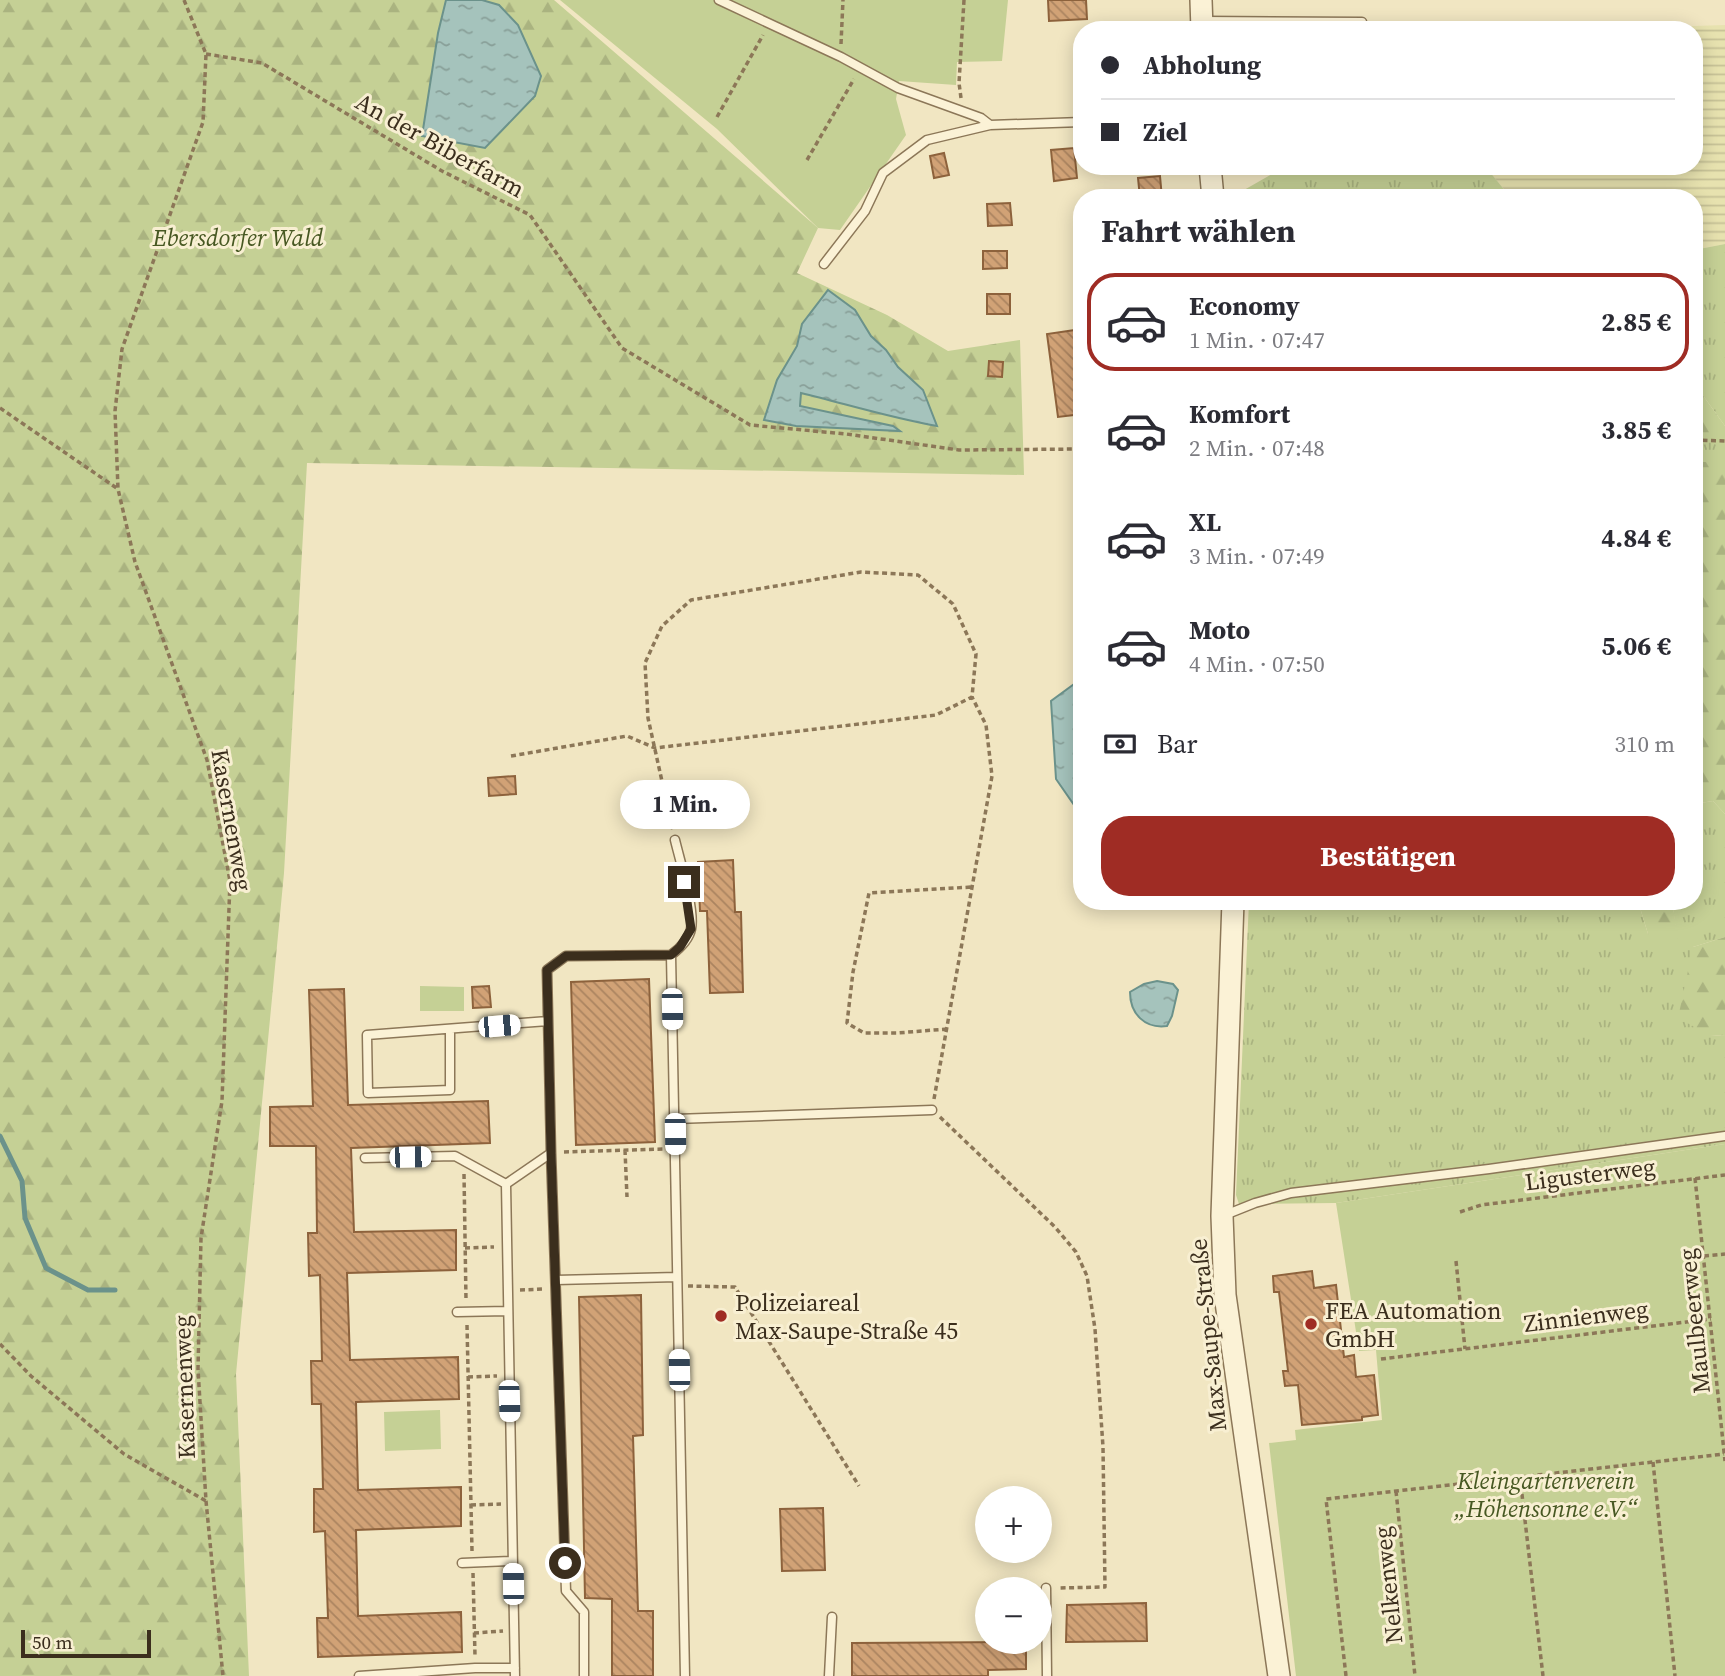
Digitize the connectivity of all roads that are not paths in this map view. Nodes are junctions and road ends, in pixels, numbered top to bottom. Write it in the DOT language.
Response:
graph roads {
  1 [pos="719,0"];
  2 [pos="1202,17"];
  3 [pos="1331,21"];
  4 [pos="1073,122"];
  5 [pos="990,125"];
  6 [pos="824,264"];
  7 [pos="675,840"];
  8 [pos="1233,910"];
  9 [pos="671,955"];
  10 [pos="548,1021"];
  11 [pos="450,1030"];
  12 [pos="932,1110"];
  13 [pos="675,1119"];
  14 [pos="1725,1136"];
  15 [pos="551,1153"];
  16 [pos="365,1158"];
  17 [pos="506,1184"];
  18 [pos="1222,1216"];
  19 [pos="677,1277"];
  20 [pos="556,1280"];
  21 [pos="508,1311"];
  22 [pos="462,1312"];
  23 [pos="513,1561"];
  24 [pos="462,1563"];
  25 [pos="832,1617"];
  26 [pos="1047,1654"];
  27 [pos="515,1672"];
  28 [pos="359,1676"];
  29 [pos="584,1676"];
  30 [pos="685,1676"];
  31 [pos="829,1676"];
  32 [pos="1047,1676"];
  33 [pos="1279,1676"];
  1 -- 5 [label="lane"];
  2 -- 3 [label="lane"];
  4 -- 5 [label="lane"];
  5 -- 6 [label="lane"];
  7 -- 9 [label="lane"];
  8 -- 18 [label="street, Max-Saupe-Straße"];
  9 -- 10 [label="lane"];
  9 -- 13 [label="lane"];
  10 -- 11 [label="lane"];
  10 -- 15 [label="lane"];
  11 -- 11 [label="lane"];
  12 -- 13 [label="lane"];
  13 -- 19 [label="lane"];
  14 -- 18 [label="lane"];
  15 -- 17 [label="lane"];
  15 -- 20 [label="lane"];
  16 -- 17 [label="lane"];
  17 -- 21 [label="lane"];
  18 -- 33 [label="street, Max-Saupe-Straße"];
  19 -- 20 [label="lane"];
  19 -- 30 [label="lane"];
  20 -- 29 [label="lane"];
  21 -- 22 [label="lane"];
  21 -- 23 [label="lane"];
  23 -- 24 [label="lane"];
  23 -- 27 [label="lane"];
  25 -- 31 [label="lane"];
  26 -- 32 [label="lane"];
  27 -- 28 [label="lane"];
}
